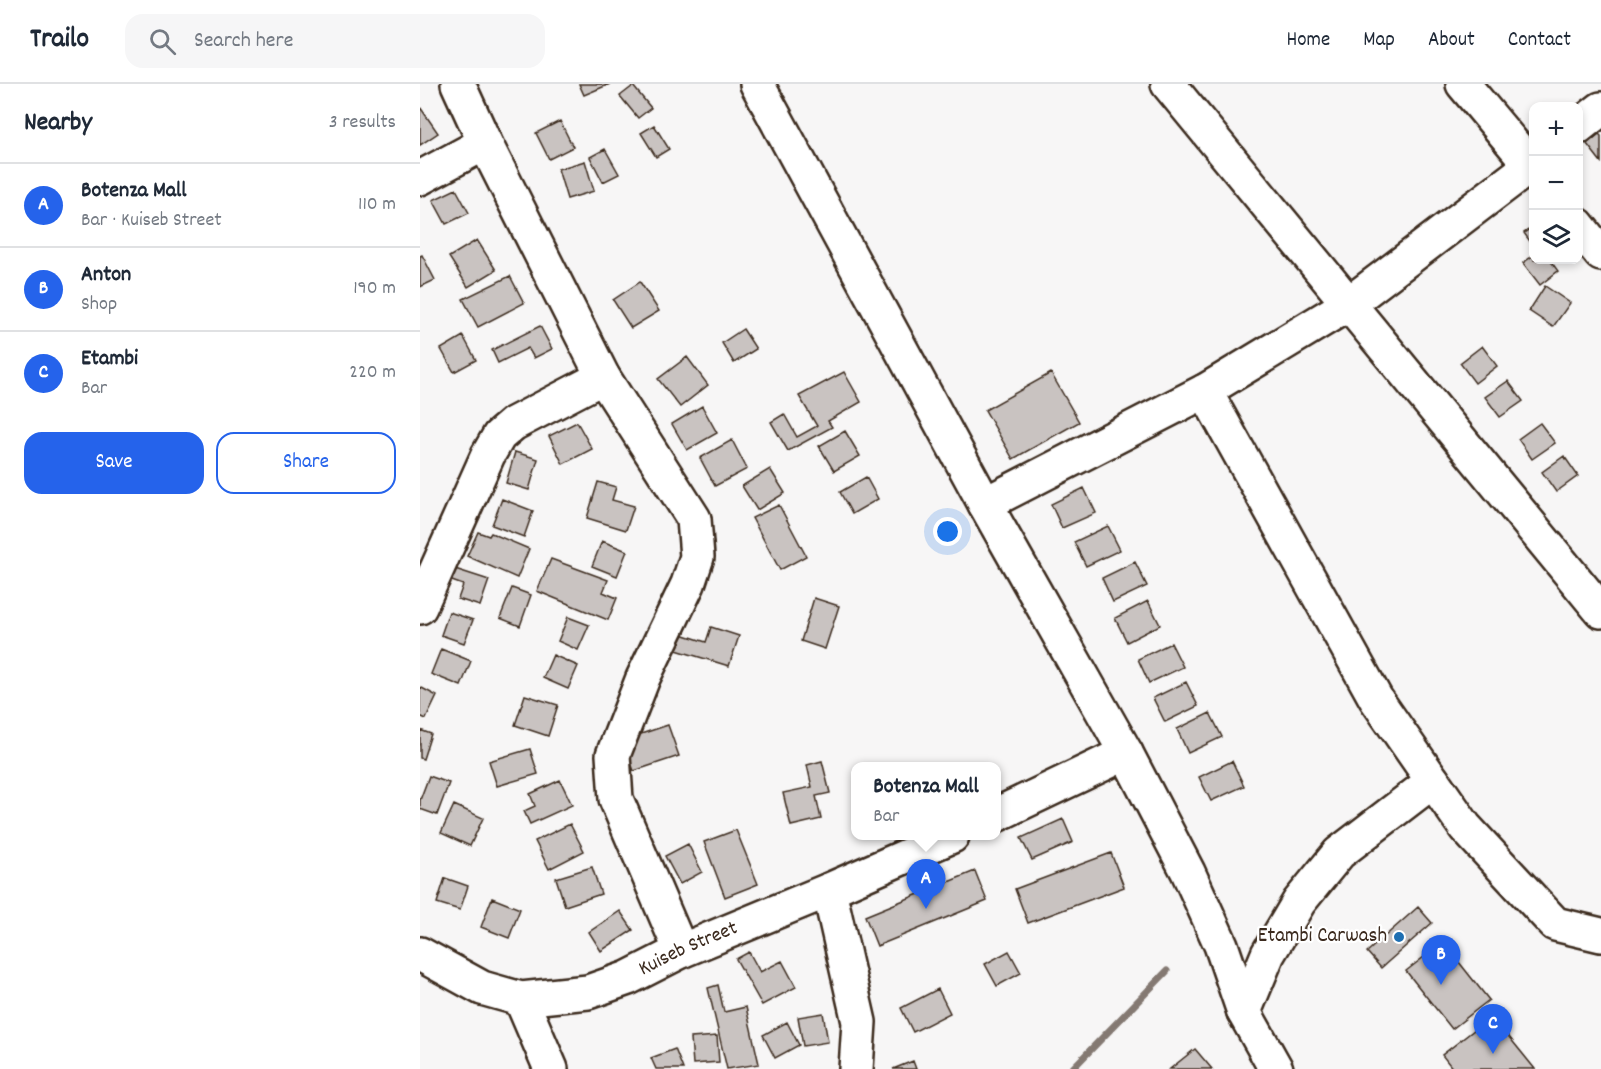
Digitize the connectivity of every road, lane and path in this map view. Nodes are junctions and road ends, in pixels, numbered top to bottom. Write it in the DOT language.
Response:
graph roads {
  1 [pos="458,84"];
  2 [pos="757,84"];
  3 [pos="1168,84"];
  4 [pos="1463,84"];
  5 [pos="1601,109"];
  6 [pos="1583,123"];
  7 [pos="485,143"];
  8 [pos="1529,161"];
  9 [pos="1529,169"];
  10 [pos="420,178"];
  11 [pos="1583,231"];
  12 [pos="1601,254"];
  13 [pos="1347,304"];
  14 [pos="603,377"];
  15 [pos="1205,391"];
  16 [pos="985,504"];
  17 [pos="420,607"];
  18 [pos="1601,611"];
  19 [pos="1126,753"];
  20 [pos="1433,781"];
  21 [pos="1001,813"];
  22 [pos="943,840"];
  23 [pos="829,890"];
  24 [pos="1601,935"];
  25 [pos="681,951"];
  26 [pos="420,954"];
  27 [pos="521,999"];
  28 [pos="1244,1012"];
  29 [pos="551,1069"];
  30 [pos="856,1069"];
  31 [pos="1276,1069"];
  1 -- 7 [label="street"];
  2 -- 16 [label="street"];
  3 -- 13 [label="street"];
  4 -- 8 [label="street"];
  5 -- 6 [label="street"];
  7 -- 10 [label="street"];
  7 -- 14 [label="street"];
  9 -- 13 [label="street"];
  11 -- 12 [label="street"];
  13 -- 15 [label="street"];
  13 -- 18 [label="street"];
  14 -- 17 [label="street"];
  14 -- 25 [label="street"];
  15 -- 16 [label="street"];
  15 -- 20 [label="street"];
  16 -- 19 [label="street"];
  19 -- 21 [label="street"];
  19 -- 28 [label="street"];
  20 -- 24 [label="street"];
  20 -- 28 [label="street"];
  22 -- 23 [label="street, Kuiseb Street"];
  23 -- 25 [label="street, Kuiseb Street"];
  23 -- 30 [label="street"];
  25 -- 27 [label="street, Kuiseb Street"];
  26 -- 27 [label="street, Kuiseb Street"];
  27 -- 29 [label="street"];
  28 -- 31 [label="street"];
}
